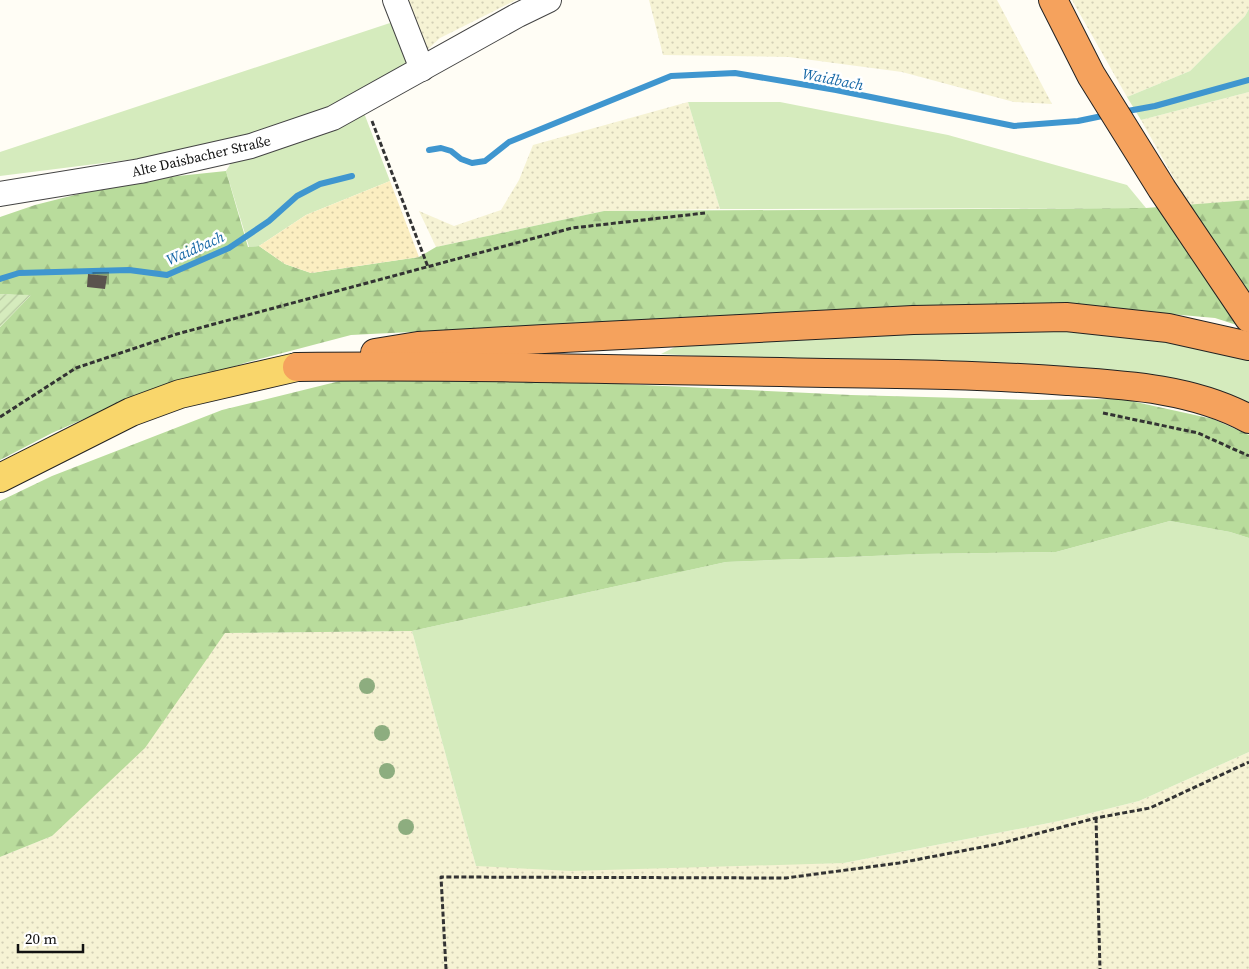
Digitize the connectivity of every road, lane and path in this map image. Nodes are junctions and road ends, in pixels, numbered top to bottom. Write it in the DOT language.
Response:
graph roads {
  1 [pos="395,0"];
  2 [pos="549,0"];
  3 [pos="1053,0"];
  4 [pos="422,69"];
  5 [pos="371,118"];
  6 [pos="0,194"];
  7 [pos="705,213"];
  8 [pos="428,268"];
  9 [pos="1249,318"];
  10 [pos="1249,346"];
  11 [pos="297,367"];
  12 [pos="1103,413"];
  13 [pos="0,417"];
  14 [pos="1249,419"];
  15 [pos="1249,456"];
  16 [pos="0,478"];
  17 [pos="1249,762"];
  18 [pos="1096,818"];
  19 [pos="446,969"];
  20 [pos="1100,969"];
  1 -- 4 [label="street"];
  2 -- 4 [label="street, Alte Daisbacher Straße"];
  3 -- 9 [label="highway"];
  4 -- 6 [label="street, Alte Daisbacher Straße"];
  5 -- 8 [label="path"];
  7 -- 8 [label="path"];
  8 -- 13 [label="path"];
  10 -- 11 [label="highway"];
  11 -- 14 [label="highway"];
  11 -- 16 [label="main road"];
  12 -- 15 [label="path"];
  17 -- 18 [label="path"];
  18 -- 19 [label="path"];
  18 -- 20 [label="path"];
}
